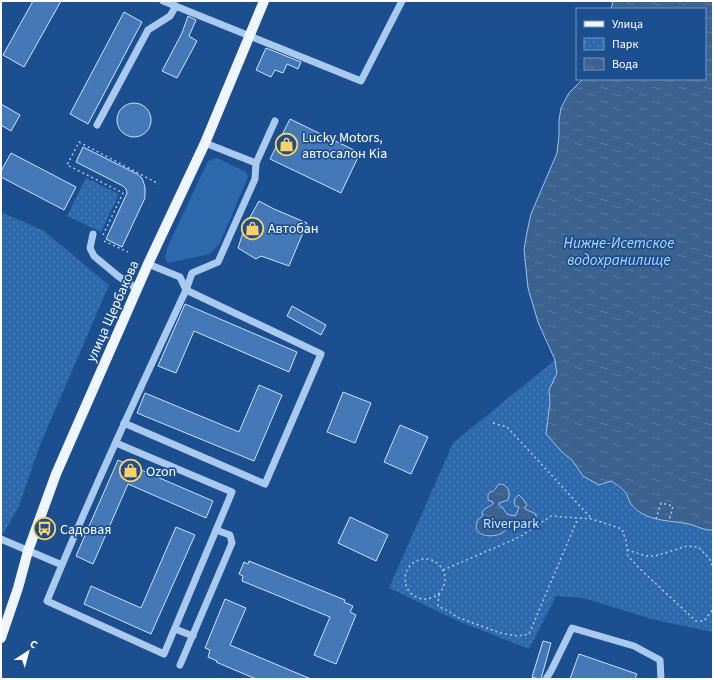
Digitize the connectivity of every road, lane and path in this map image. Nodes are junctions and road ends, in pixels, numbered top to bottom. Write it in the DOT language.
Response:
graph roads {
  1 [pos="163,1"];
  2 [pos="264,1"];
  3 [pos="402,1"];
  4 [pos="176,6"];
  5 [pos="249,35"];
  6 [pos="275,122"];
  7 [pos="97,125"];
  8 [pos="205,143"];
  9 [pos="256,163"];
  10 [pos="159,184"];
  11 [pos="94,234"];
  12 [pos="103,236"];
  13 [pos="104,241"];
  14 [pos="128,252"];
  15 [pos="148,264"];
  16 [pos="137,289"];
  17 [pos="186,290"];
  18 [pos="124,423"];
  19 [pos="493,423"];
  20 [pos="116,443"];
  21 [pos="578,518"];
  22 [pos="592,519"];
  23 [pos="656,519"];
  24 [pos="670,521"];
  25 [pos="216,530"];
  26 [pos="1,539"];
  27 [pos="627,550"];
  28 [pos="28,551"];
  29 [pos="62,565"];
  30 [pos="713,567"];
  31 [pos="443,570"];
  32 [pos="439,594"];
  33 [pos="713,609"];
  34 [pos="175,629"];
  35 [pos="193,636"];
  36 [pos="1,638"];
  37 [pos="180,665"];
  38 [pos="546,679"];
  39 [pos="661,679"];
  1 -- 4 [label="street"];
  2 -- 5 [label="main road, улица Щербакова"];
  3 -- 5 [label="street"];
  4 -- 5 [label="street"];
  4 -- 7 [label="street"];
  5 -- 8 [label="main road, улица Щербакова"];
  6 -- 9 [label="street"];
  8 -- 9 [label="street"];
  8 -- 15 [label="main road, улица Щербакова"];
  9 -- 17 [label="street"];
  10 -- 12 [label="path"];
  11 -- 16 [label="street"];
  13 -- 14 [label="path"];
  15 -- 16 [label="main road, улица Щербакова"];
  15 -- 17 [label="street"];
  16 -- 28 [label="main road, улица Щербакова"];
  17 -- 18 [label="street"];
  17 -- 18 [label="street"];
  18 -- 20 [label="street"];
  19 -- 22 [label="path"];
  20 -- 25 [label="street"];
  20 -- 29 [label="street"];
  21 -- 22 [label="path"];
  21 -- 31 [label="path"];
  21 -- 32 [label="path"];
  22 -- 27 [label="path"];
  23 -- 24 [label="path"];
  25 -- 34 [label="street"];
  25 -- 35 [label="street"];
  26 -- 28 [label="street"];
  27 -- 30 [label="path"];
  27 -- 33 [label="path"];
  28 -- 29 [label="street"];
  28 -- 36 [label="main road, улица Щербакова"];
  29 -- 34 [label="street"];
  31 -- 32 [label="path"];
  31 -- 32 [label="path"];
  34 -- 35 [label="street"];
  35 -- 37 [label="street"];
  38 -- 39 [label="street"];
}
